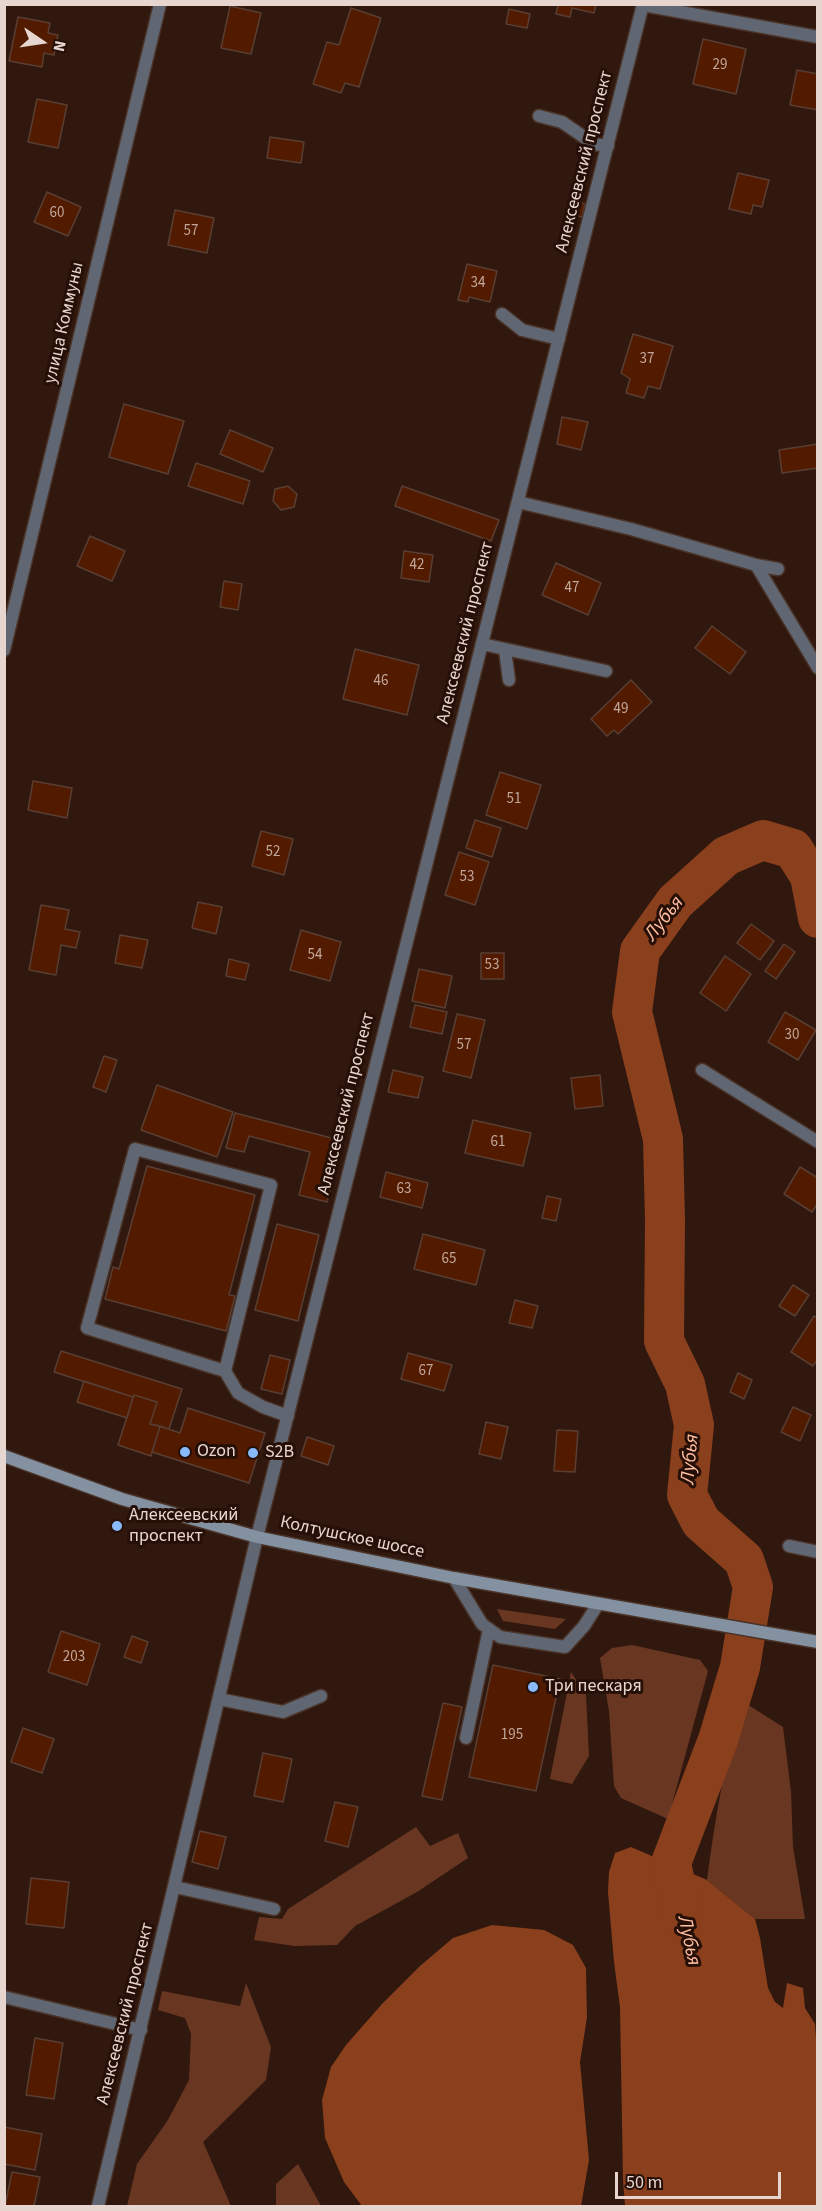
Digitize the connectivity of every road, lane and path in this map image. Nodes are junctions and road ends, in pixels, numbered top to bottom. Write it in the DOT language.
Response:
graph roads {
  1 [pos="159,4"];
  2 [pos="643,5"];
  3 [pos="818,37"];
  4 [pos="538,116"];
  5 [pos="608,146"];
  6 [pos="502,314"];
  7 [pos="560,339"];
  8 [pos="518,502"];
  9 [pos="756,565"];
  10 [pos="778,569"];
  11 [pos="482,644"];
  12 [pos="505,650"];
  13 [pos="4,651"];
  14 [pos="818,668"];
  15 [pos="606,671"];
  16 [pos="508,680"];
  17 [pos="702,1070"];
  18 [pos="818,1142"];
  19 [pos="225,1371"];
  20 [pos="288,1416"];
  21 [pos="4,1456"];
  22 [pos="257,1537"];
  23 [pos="789,1546"];
  24 [pos="818,1552"];
  25 [pos="454,1578"];
  26 [pos="598,1604"];
  27 [pos="489,1629"];
  28 [pos="795,1639"];
  29 [pos="818,1642"];
  30 [pos="818,1647"];
  31 [pos="321,1695"];
  32 [pos="219,1699"];
  33 [pos="466,1738"];
  34 [pos="174,1887"];
  35 [pos="274,1909"];
  36 [pos="4,1997"];
  37 [pos="141,2030"];
  38 [pos="98,2206"];
  1 -- 13 [label="street, улица Коммуны"];
  2 -- 3 [label="street"];
  2 -- 5 [label="street, Алексеевский проспект"];
  4 -- 5 [label="street"];
  5 -- 7 [label="street, Алексеевский проспект"];
  6 -- 7 [label="street"];
  7 -- 8 [label="street, Алексеевский проспект"];
  8 -- 9 [label="street"];
  8 -- 11 [label="street, Алексеевский проспект"];
  9 -- 10 [label="street"];
  9 -- 14 [label="street"];
  11 -- 12 [label="street"];
  11 -- 20 [label="street, Алексеевский проспект"];
  12 -- 15 [label="street"];
  12 -- 16 [label="street"];
  17 -- 18 [label="street"];
  19 -- 19 [label="street"];
  19 -- 20 [label="street"];
  20 -- 22 [label="street, Алексеевский проспект"];
  21 -- 22 [label="main road, Колтушское шоссе"];
  22 -- 25 [label="main road, Колтушское шоссе"];
  22 -- 32 [label="street, Алексеевский проспект"];
  23 -- 24 [label="street"];
  25 -- 26 [label="main road, Колтушское шоссе"];
  25 -- 27 [label="street"];
  26 -- 27 [label="street"];
  26 -- 28 [label="main road, Колтушское шоссе"];
  27 -- 33 [label="street"];
  28 -- 29 [label="main road"];
  28 -- 30 [label="main road"];
  31 -- 32 [label="street"];
  32 -- 34 [label="street, Алексеевский проспект"];
  34 -- 35 [label="street"];
  34 -- 37 [label="street, Алексеевский проспект"];
  36 -- 37 [label="street"];
  37 -- 38 [label="street, Алексеевский проспект"];
}
